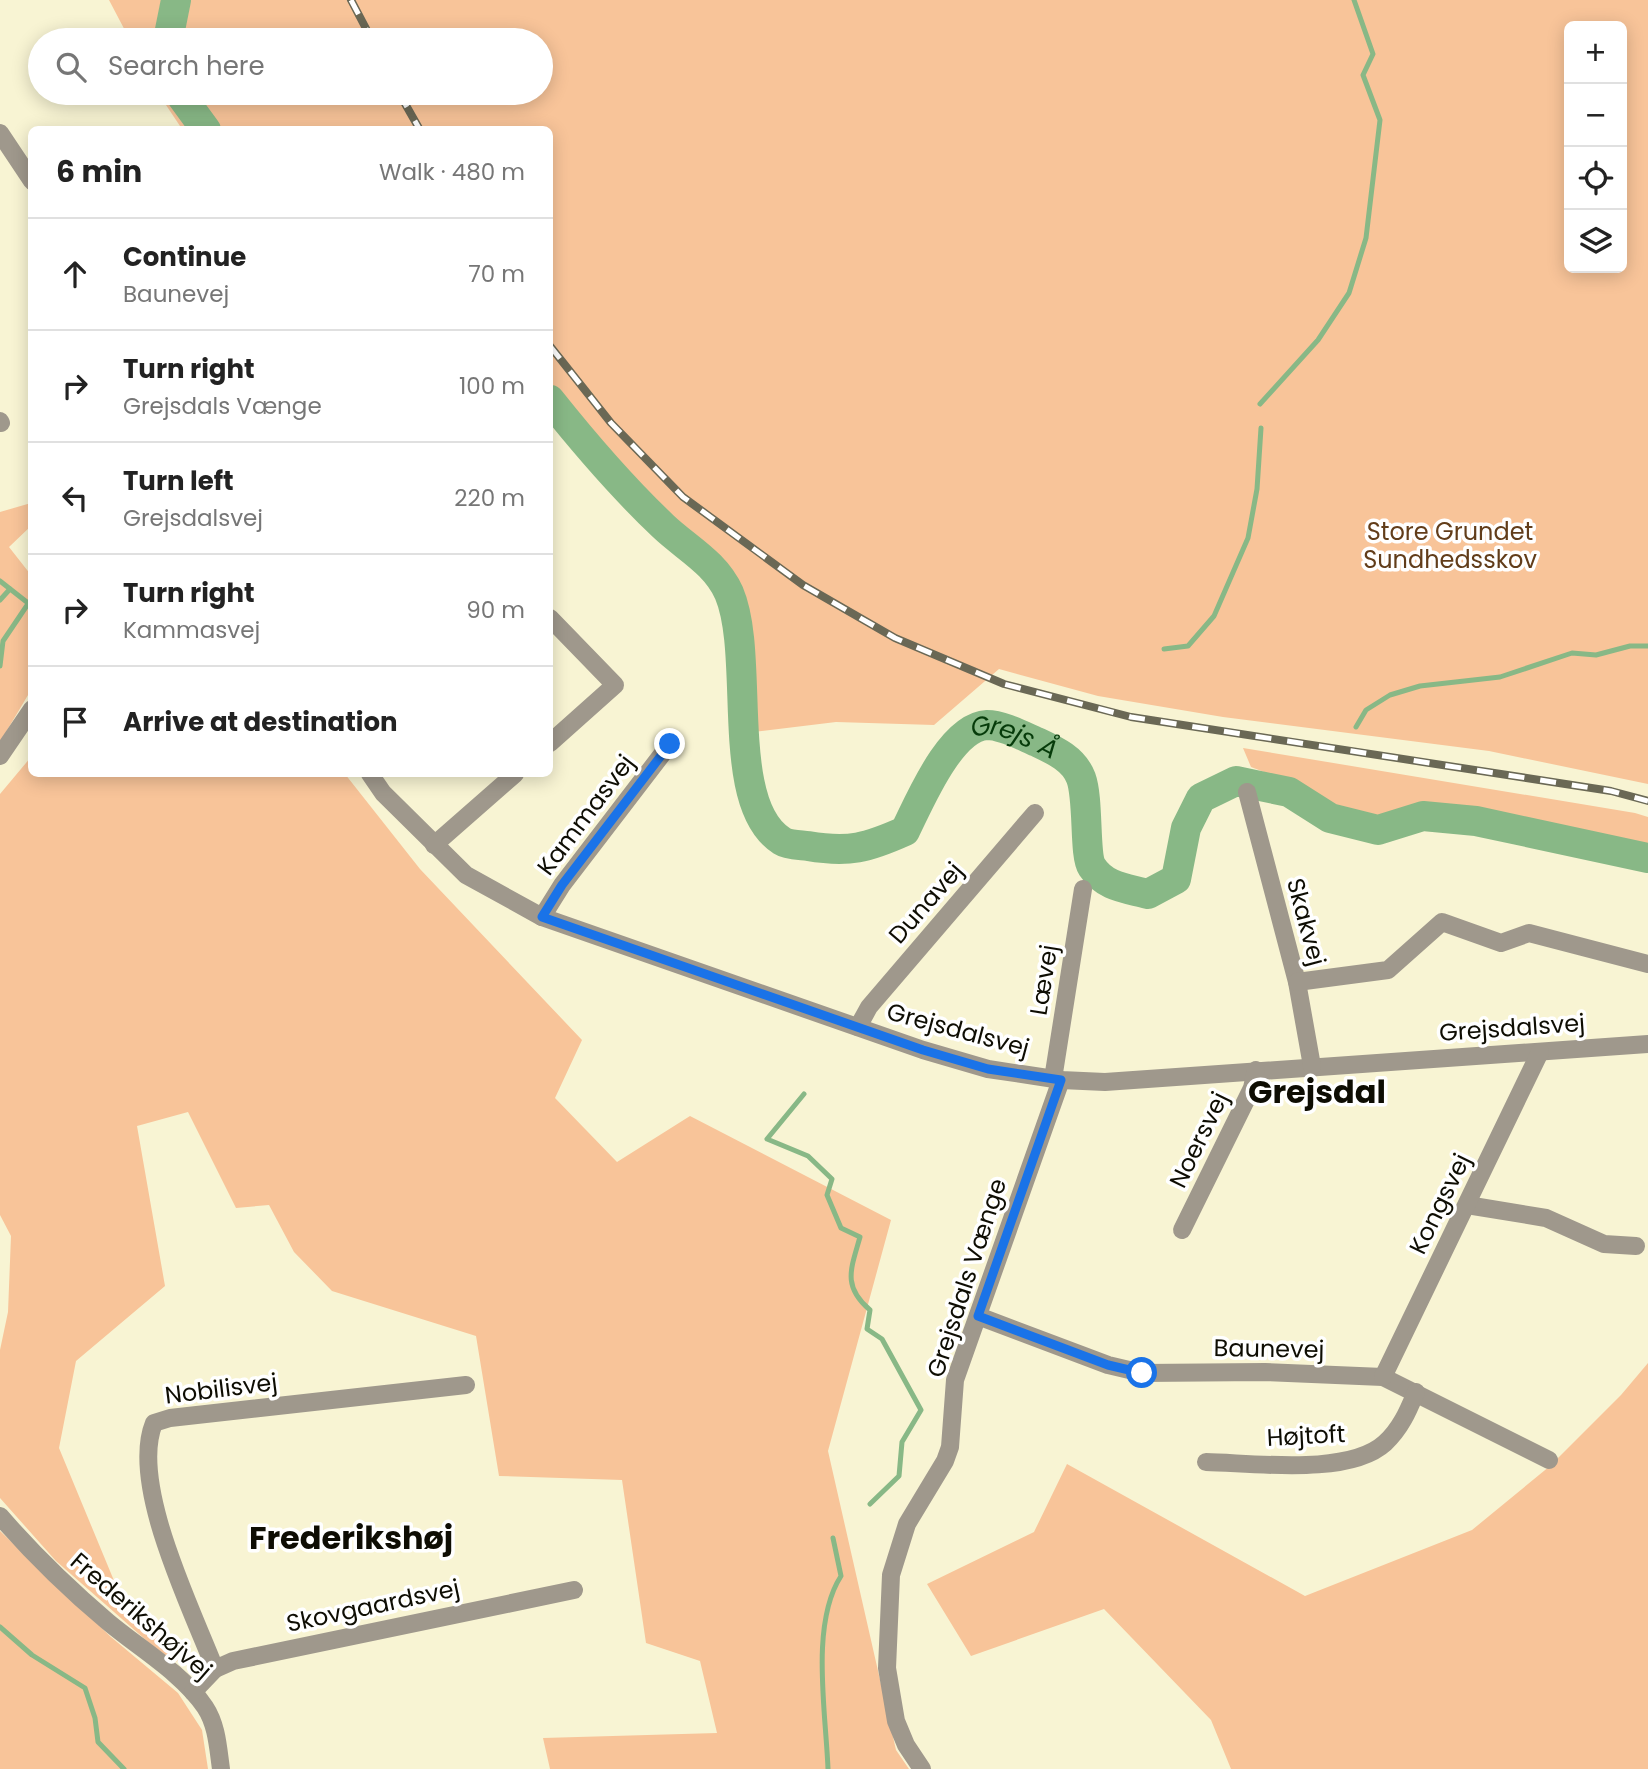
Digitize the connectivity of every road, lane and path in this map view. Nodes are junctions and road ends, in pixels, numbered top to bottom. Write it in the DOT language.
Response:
graph roads {
  1 [pos="0,134"];
  2 [pos="28,175"];
  3 [pos="553,621"];
  4 [pos="28,715"];
  5 [pos="553,740"];
  6 [pos="670,744"];
  7 [pos="0,756"];
  8 [pos="372,777"];
  9 [pos="512,777"];
  10 [pos="1247,792"];
  11 [pos="1035,813"];
  12 [pos="434,845"];
  13 [pos="1083,890"];
  14 [pos="542,917"];
  15 [pos="1648,964"];
  16 [pos="1297,982"];
  17 [pos="858,1027"];
  18 [pos="1648,1044"];
  19 [pos="1540,1052"];
  20 [pos="1312,1066"];
  21 [pos="1256,1070"];
  22 [pos="1057,1079"];
  23 [pos="1467,1205"];
  24 [pos="1182,1230"];
  25 [pos="1636,1246"];
  26 [pos="978,1316"];
  27 [pos="1383,1377"];
  28 [pos="466,1385"];
  29 [pos="1416,1392"];
  30 [pos="1549,1460"];
  31 [pos="1206,1462"];
  32 [pos="0,1516"];
  33 [pos="573,1590"];
  34 [pos="215,1669"];
  35 [pos="193,1692"];
  36 [pos="221,1769"];
  37 [pos="922,1769"];
  1 -- 2 [label="street"];
  3 -- 5 [label="street"];
  4 -- 7 [label="street"];
  6 -- 14 [label="street, Kammasvej"];
  8 -- 12 [label="street, Grejsdalsvej"];
  9 -- 12 [label="street"];
  10 -- 16 [label="street, Skakvej"];
  11 -- 17 [label="street, Dunavej"];
  12 -- 14 [label="street, Grejsdalsvej"];
  13 -- 22 [label="street, Lævej"];
  14 -- 17 [label="street, Grejsdalsvej"];
  15 -- 16 [label="street"];
  16 -- 20 [label="street, Skakvej"];
  17 -- 22 [label="street, Grejsdalsvej"];
  18 -- 19 [label="street, Grejsdalsvej"];
  19 -- 20 [label="street, Grejsdalsvej"];
  19 -- 23 [label="street, Kongsvej"];
  20 -- 21 [label="street, Grejsdalsvej"];
  21 -- 22 [label="street, Grejsdalsvej"];
  21 -- 24 [label="street, Noersvej"];
  22 -- 26 [label="street, Grejsdals Vænge"];
  23 -- 25 [label="street"];
  23 -- 27 [label="street, Kongsvej"];
  26 -- 27 [label="street, Baunevej"];
  26 -- 37 [label="street, Grejsdals Vænge"];
  27 -- 29 [label="street, Baunevej"];
  28 -- 34 [label="street, Nobilisvej"];
  29 -- 30 [label="street, Baunevej"];
  29 -- 31 [label="street, Højtoft"];
  32 -- 35 [label="street, Frederikshøjvej"];
  33 -- 34 [label="street, Skovgaardsvej"];
  34 -- 35 [label="street, Skovgaardsvej"];
  35 -- 36 [label="street, Frederikshøjvej"];
}
